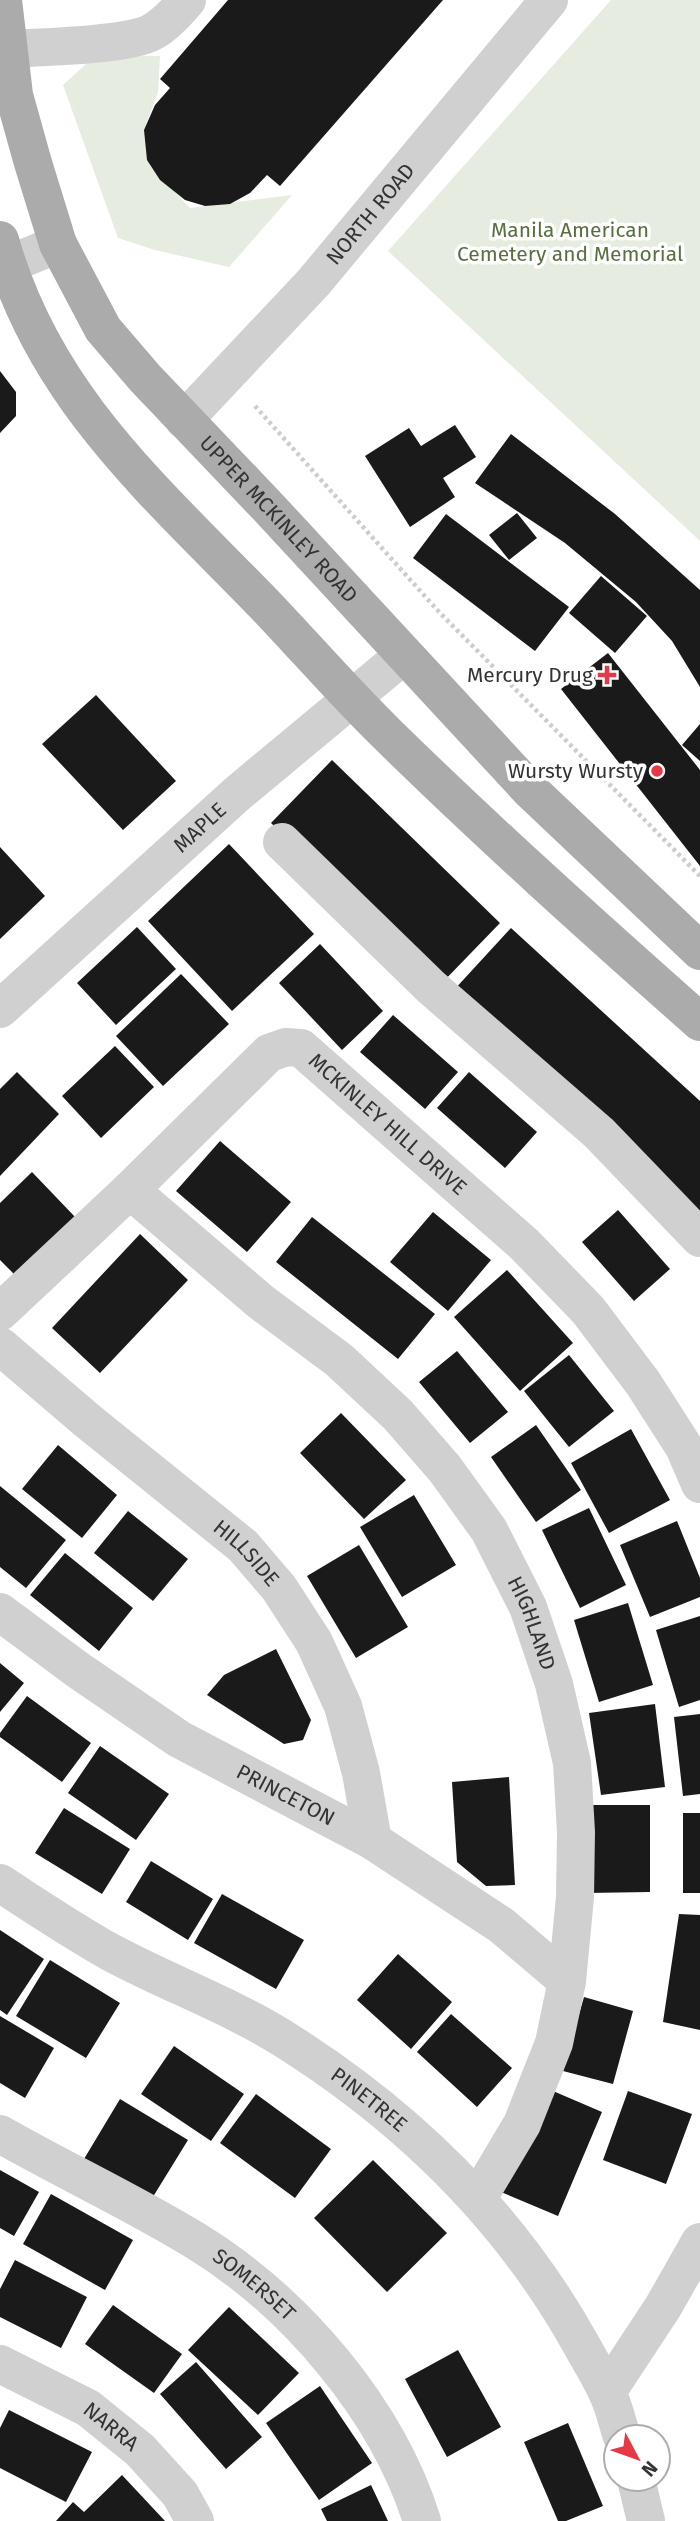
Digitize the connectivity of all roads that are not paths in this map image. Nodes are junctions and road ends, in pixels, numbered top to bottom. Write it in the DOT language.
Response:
graph roads {
  1 [pos="4,0"];
  2 [pos="187,0"];
  3 [pos="549,0"];
  4 [pos="7,49"];
  5 [pos="58,244"];
  6 [pos="2,258"];
  7 [pos="184,420"];
  8 [pos="404,655"];
  9 [pos="353,697"];
  10 [pos="282,842"];
  11 [pos="700,951"];
  12 [pos="0,1009"];
  13 [pos="700,1022"];
  14 [pos="130,1190"];
  15 [pos="700,1238"];
  16 [pos="0,1312"];
  17 [pos="0,1346"];
  18 [pos="700,1484"];
  19 [pos="0,1612"];
  20 [pos="373,1841"];
  21 [pos="0,1884"];
  22 [pos="567,1981"];
  23 [pos="0,2134"];
  24 [pos="478,2198"];
  25 [pos="700,2242"];
  26 [pos="0,2364"];
  27 [pos="607,2392"];
  28 [pos="617,2423"];
  29 [pos="639,2493"];
  30 [pos="195,2521"];
  31 [pos="422,2521"];
  32 [pos="646,2521"];
  1 -- 4 [label="main road, UPPER MCKINLEY ROAD"];
  2 -- 4 [label="street"];
  3 -- 7 [label="street, NORTH ROAD"];
  4 -- 5 [label="main road, UPPER MCKINLEY ROAD"];
  5 -- 6 [label="street"];
  5 -- 7 [label="main road, UPPER MCKINLEY ROAD"];
  6 -- 9 [label="main road"];
  7 -- 8 [label="main road, UPPER MCKINLEY ROAD"];
  8 -- 9 [label="street, MAPLE"];
  8 -- 11 [label="main road, UPPER MCKINLEY ROAD"];
  9 -- 12 [label="street, MAPLE"];
  9 -- 13 [label="main road"];
  10 -- 15 [label="street"];
  14 -- 16 [label="street, MCKINLEY HILL DRIVE"];
  14 -- 18 [label="street, MCKINLEY HILL DRIVE"];
  14 -- 22 [label="street, HIGHLAND"];
  17 -- 20 [label="street, HILLSIDE"];
  19 -- 20 [label="street, PRINCETON"];
  20 -- 22 [label="street, PRINCETON"];
  21 -- 24 [label="street, PINETREE"];
  22 -- 24 [label="street, HIGHLAND"];
  23 -- 31 [label="street, SOMERSET"];
  24 -- 27 [label="street, PINETREE"];
  25 -- 27 [label="street"];
  26 -- 30 [label="street, NARRA"];
  27 -- 28 [label="street, PINETREE"];
  29 -- 32 [label="street"];
}
